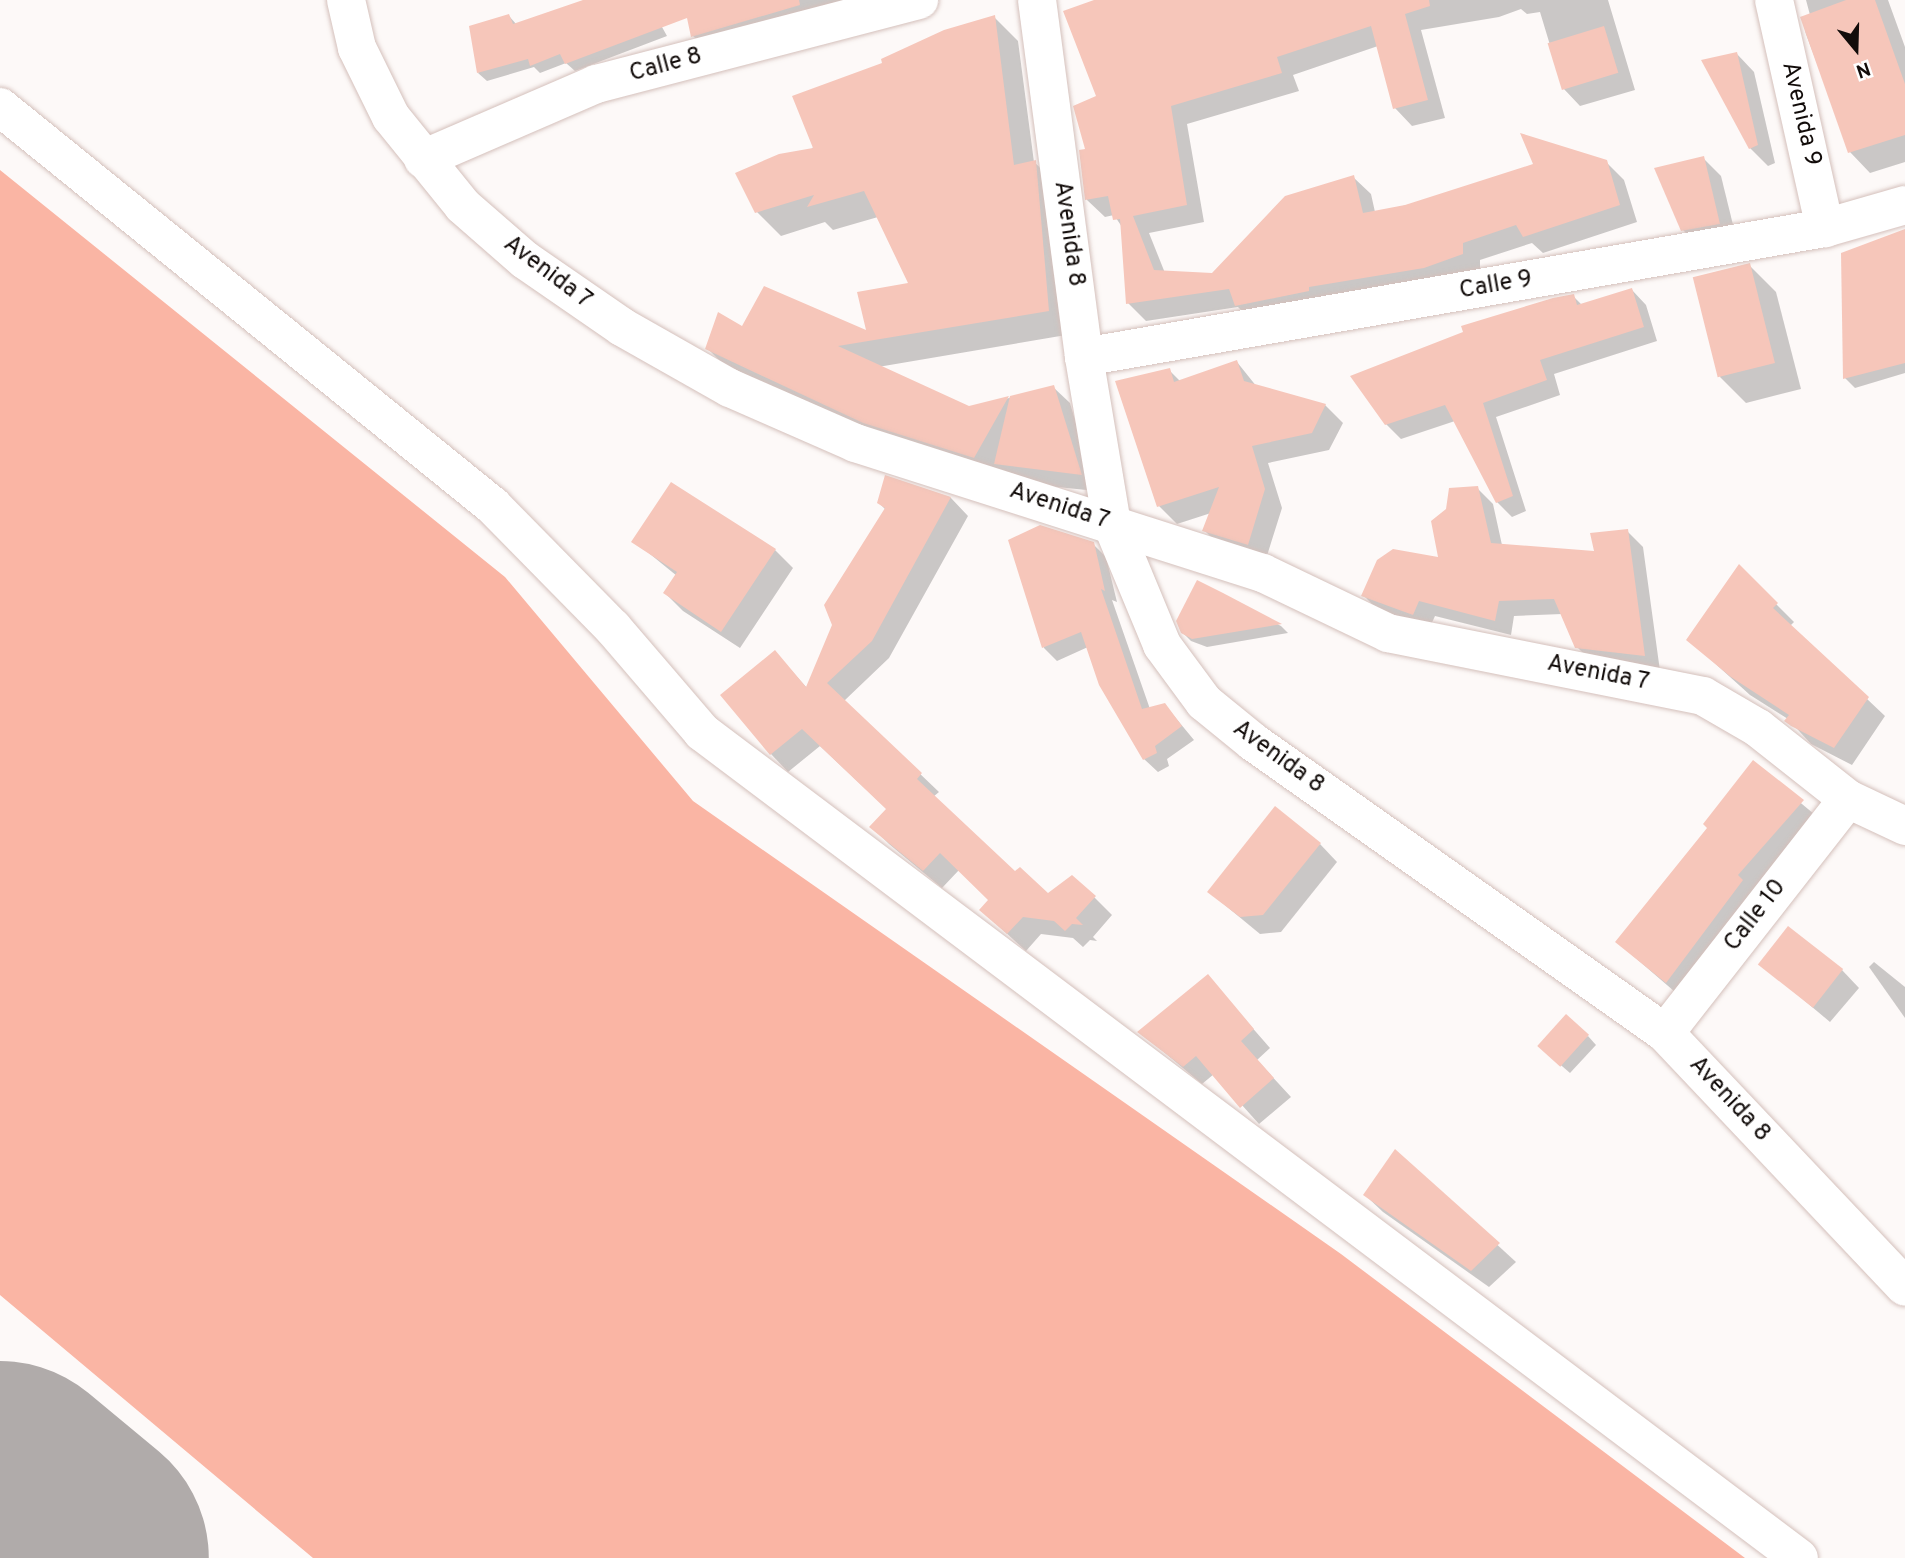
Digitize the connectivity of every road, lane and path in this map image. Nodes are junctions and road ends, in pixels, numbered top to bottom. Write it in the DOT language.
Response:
graph roads {
  1 [pos="346,0"];
  2 [pos="919,0"];
  3 [pos="1037,0"];
  4 [pos="1774,0"];
  5 [pos="0,107"];
  6 [pos="423,159"];
  7 [pos="1905,205"];
  8 [pos="1825,228"];
  9 [pos="1084,358"];
  10 [pos="1112,524"];
  11 [pos="1848,799"];
  12 [pos="1905,826"];
  13 [pos="1665,1032"];
  14 [pos="1905,1287"];
  15 [pos="1799,1558"];
  1 -- 6 [label="street, Avenida 7"];
  2 -- 6 [label="street, Calle 8"];
  3 -- 9 [label="street, Avenida 8"];
  4 -- 8 [label="street, Avenida 9"];
  5 -- 15 [label="street"];
  6 -- 10 [label="street, Avenida 7"];
  7 -- 8 [label="street, Calle 9"];
  8 -- 9 [label="street, Calle 9"];
  9 -- 10 [label="street, Avenida 8"];
  10 -- 11 [label="street, Avenida 7"];
  10 -- 13 [label="street, Avenida 8"];
  11 -- 12 [label="street, Avenida 7"];
  11 -- 13 [label="street, Calle 10"];
  13 -- 14 [label="street, Avenida 8"];
}
